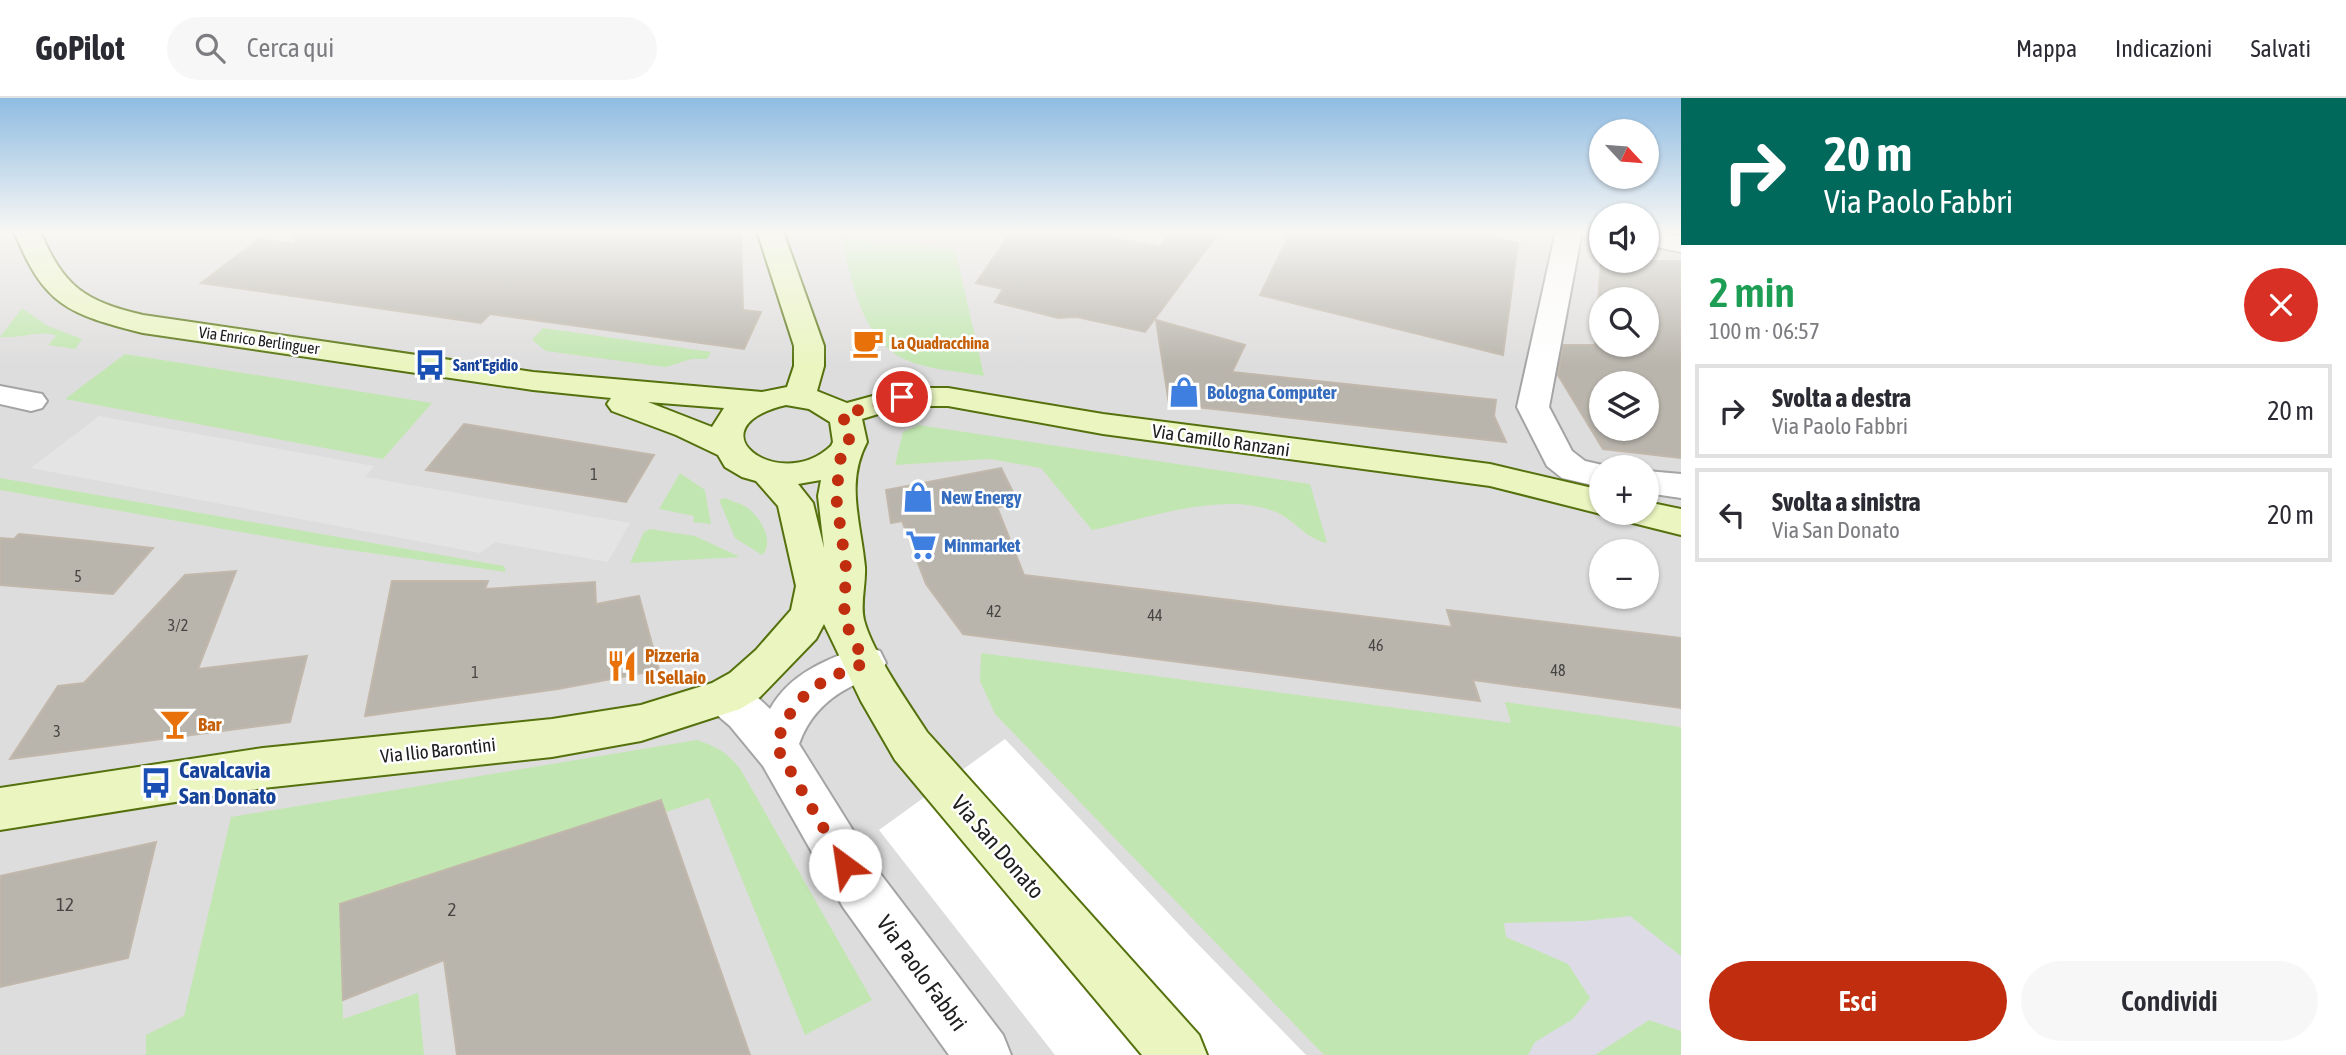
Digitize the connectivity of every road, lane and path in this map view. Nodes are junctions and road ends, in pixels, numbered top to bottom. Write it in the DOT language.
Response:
graph roads {
  1 [pos="47,276"];
  2 [pos="785,276"];
  3 [pos="1560,276"];
  4 [pos="533,381"];
  5 [pos="0,395"];
  6 [pos="799,397"];
  7 [pos="31,401"];
  8 [pos="761,401"];
  9 [pos="842,415"];
  10 [pos="727,447"];
  11 [pos="841,455"];
  12 [pos="1589,473"];
  13 [pos="769,474"];
  14 [pos="1659,483"];
  15 [pos="1681,485"];
  16 [pos="1589,499"];
  17 [pos="1659,517"];
  18 [pos="1681,522"];
  19 [pos="815,586"];
  20 [pos="844,620"];
  21 [pos="865,663"];
  22 [pos="725,697"];
  23 [pos="776,746"];
  24 [pos="0,809"];
  25 [pos="983,1055"];
  26 [pos="1179,1055"];
  1 -- 4 [label="main road, Via Enrico Berlinguer"];
  2 -- 6 [label="main road"];
  3 -- 12 [label="street"];
  4 -- 8 [label="main road, Via Enrico Berlinguer"];
  4 -- 10 [label="main road, Via Enrico Berlinguer"];
  5 -- 7 [label="street"];
  6 -- 8 [label="main road"];
  6 -- 9 [label="main road"];
  8 -- 10 [label="main road"];
  9 -- 11 [label="main road"];
  9 -- 16 [label="main road, Via Camillo Ranzani"];
  10 -- 13 [label="main road"];
  11 -- 13 [label="main road"];
  11 -- 20 [label="main road, Via San Donato"];
  13 -- 19 [label="main road, Via San Donato"];
  14 -- 15 [label="street"];
  17 -- 18 [label="main road"];
  19 -- 20 [label="main road, Via San Donato"];
  19 -- 22 [label="main road, Via Ilio Barontini"];
  20 -- 21 [label="main road, Via San Donato"];
  21 -- 23 [label="street"];
  21 -- 26 [label="main road, Via San Donato"];
  22 -- 23 [label="street, Via Paolo Fabbri"];
  22 -- 24 [label="main road, Via Ilio Barontini"];
  23 -- 25 [label="street, Via Paolo Fabbri"];
}
